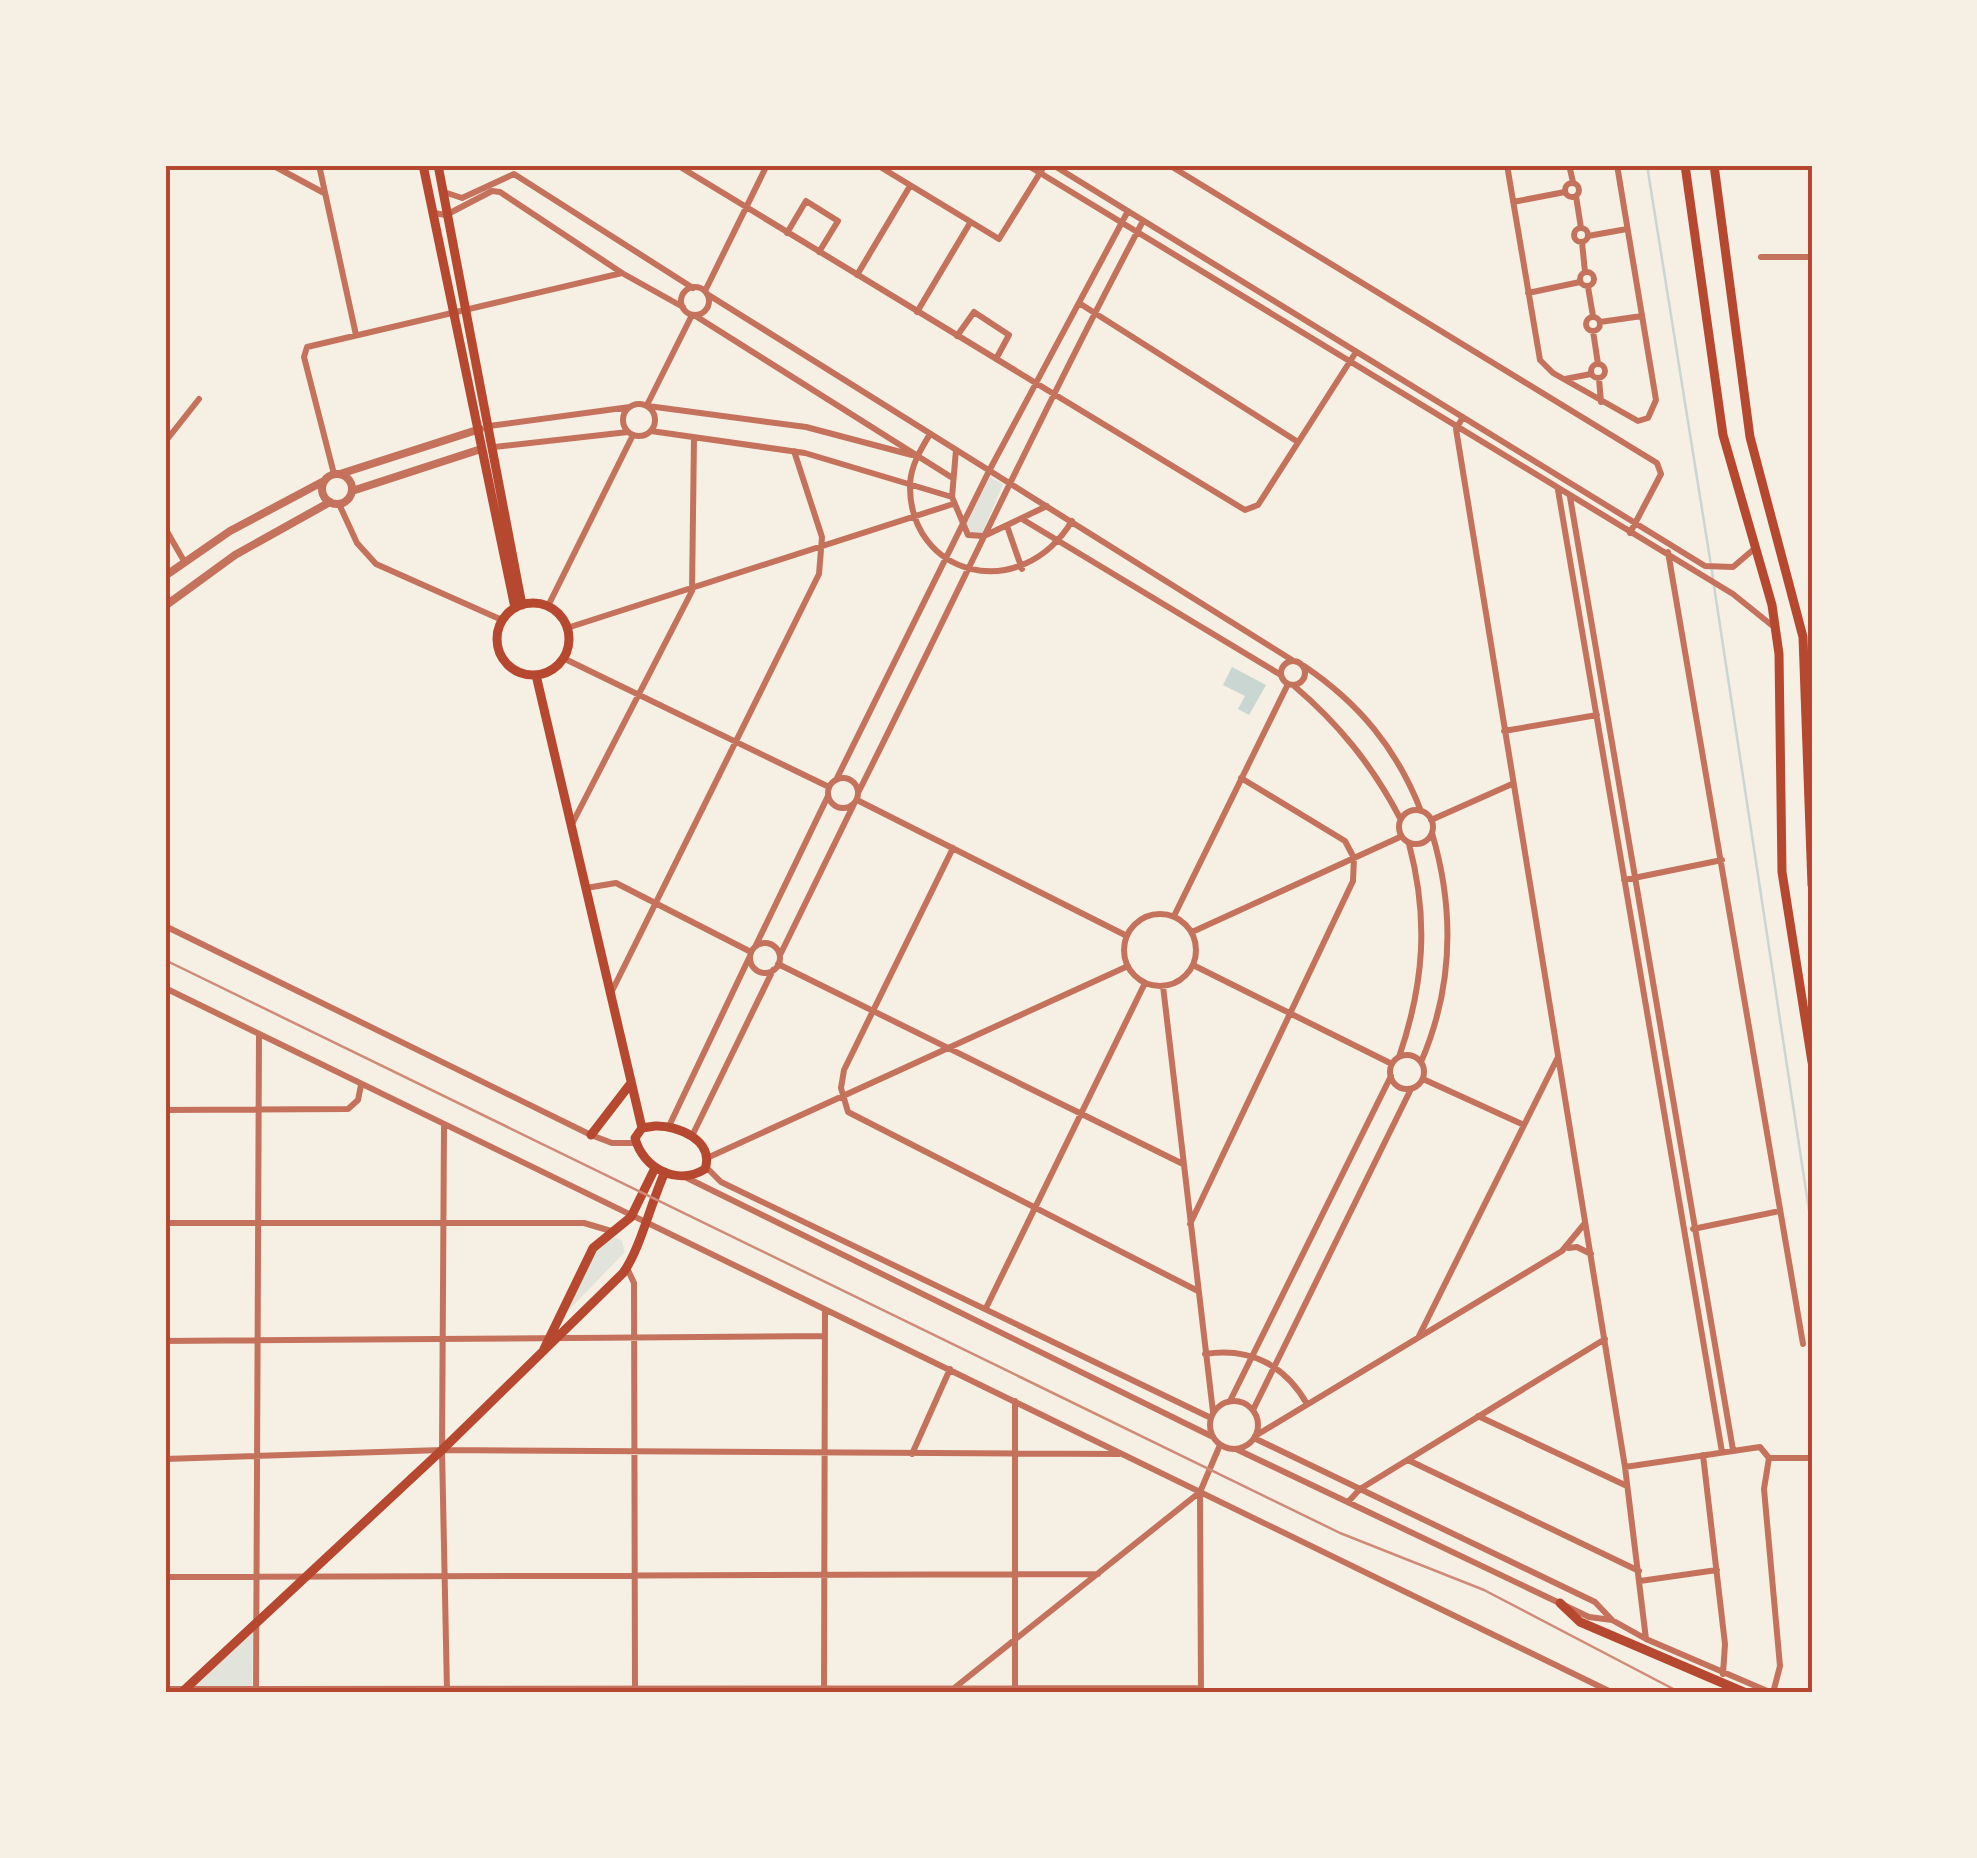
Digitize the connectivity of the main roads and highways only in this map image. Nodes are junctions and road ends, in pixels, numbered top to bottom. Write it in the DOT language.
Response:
graph roads {
  1 [pos="423,165"];
  2 [pos="438,165"];
  3 [pos="1686,165"];
  4 [pos="1714,165"];
  5 [pos="459,313"];
  6 [pos="519,606"];
  7 [pos="536,675"];
  8 [pos="1812,885"];
  9 [pos="1812,1062"];
  10 [pos="632,1083"];
  11 [pos="642,1128"];
  12 [pos="590,1136"];
  13 [pos="660,1170"];
  14 [pos="554,1338"];
  15 [pos="1560,1603"];
  16 [pos="183,1691"];
  17 [pos="1746,1693"];
  1 -- 5 [label="main road"];
  2 -- 5 [label="main road"];
  3 -- 9 [label="main road"];
  4 -- 8 [label="main road"];
  5 -- 6 [label="main road"];
  5 -- 6 [label="main road"];
  6 -- 7 [label="main road"];
  6 -- 7 [label="main road"];
  7 -- 10 [label="main road"];
  10 -- 11 [label="main road"];
  10 -- 12 [label="main road"];
  11 -- 13 [label="main road"];
  11 -- 13 [label="main road"];
  13 -- 14 [label="main road"];
  13 -- 14 [label="main road"];
  14 -- 16 [label="main road"];
  15 -- 17 [label="main road"];
}
